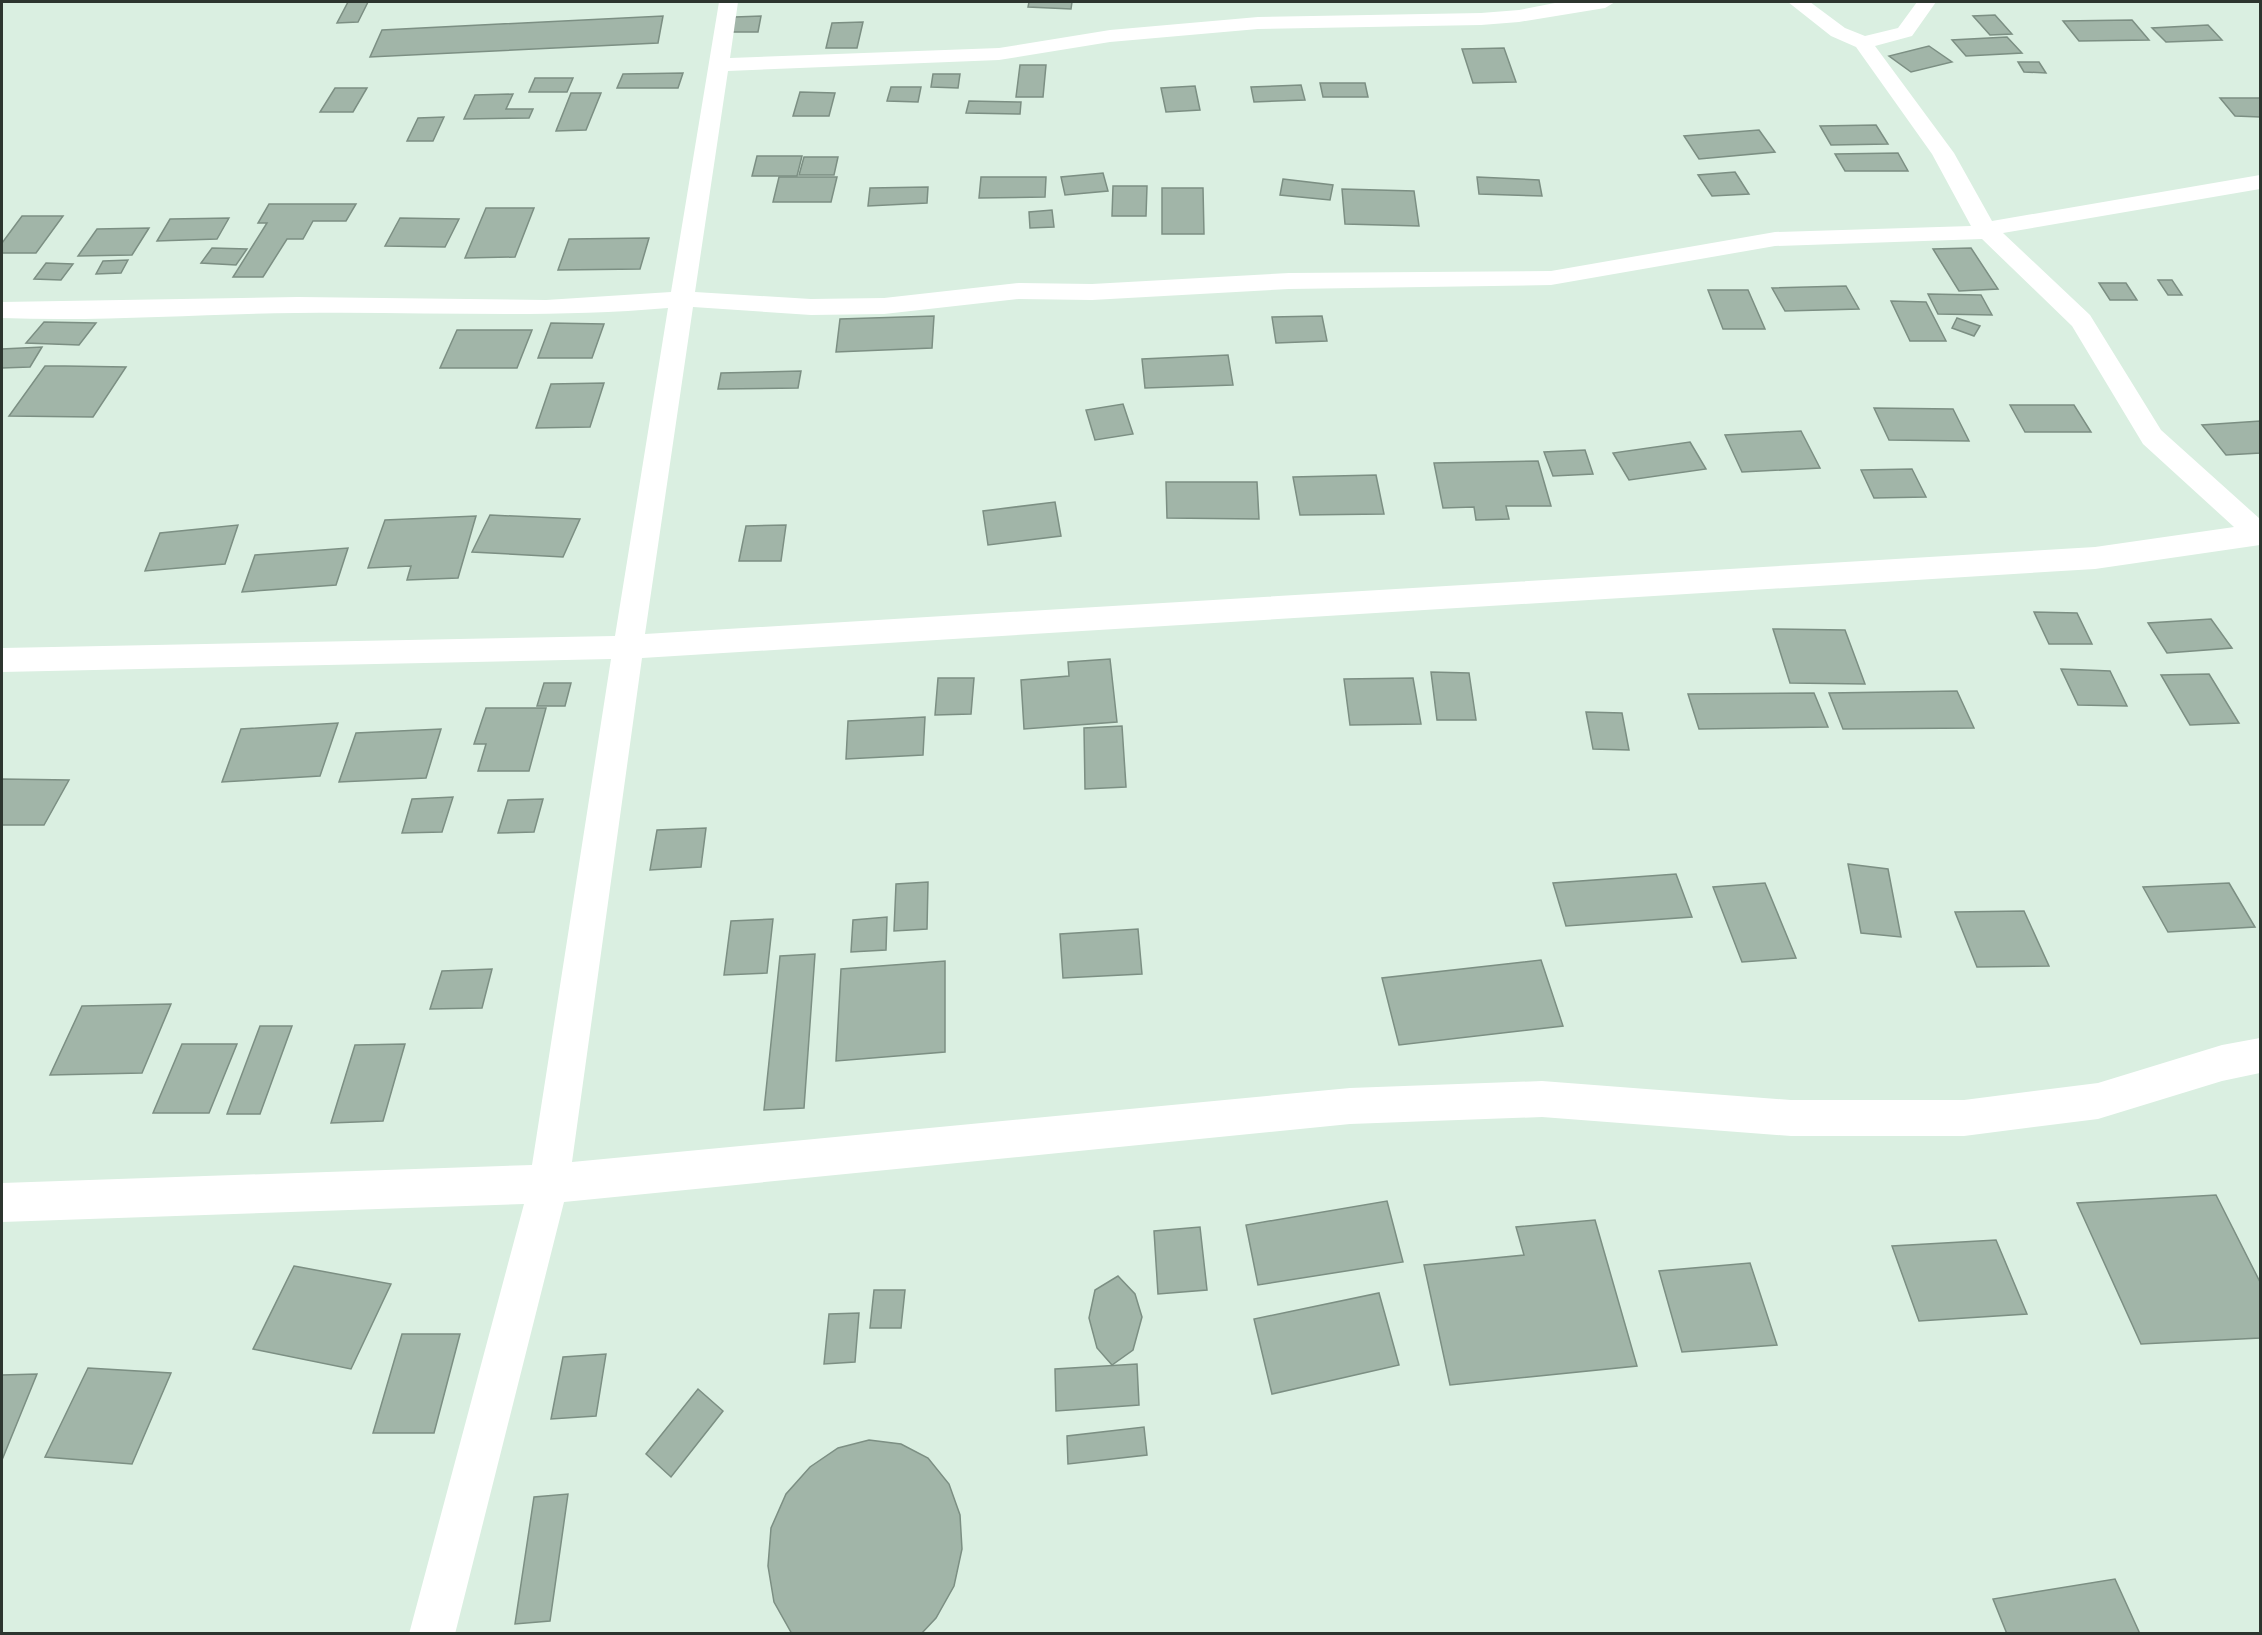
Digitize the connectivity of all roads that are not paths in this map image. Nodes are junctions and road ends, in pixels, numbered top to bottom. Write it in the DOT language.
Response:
graph roads {
  1 [pos="728,2"];
  2 [pos="1605,2"];
  3 [pos="1798,2"];
  4 [pos="1927,2"];
  5 [pos="1863,43"];
  6 [pos="720,65"];
  7 [pos="2260,182"];
  8 [pos="1987,230"];
  9 [pos="682,299"];
  10 [pos="2,310"];
  11 [pos="2260,535"];
  12 [pos="628,647"];
  13 [pos="2,660"];
  14 [pos="2260,1056"];
  15 [pos="549,1184"];
  16 [pos="2,1202"];
  17 [pos="432,1634"];
  1 -- 6 [label="street"];
  2 -- 6 [label="street"];
  3 -- 5 [label="street"];
  4 -- 5 [label="street"];
  5 -- 8 [label="street"];
  6 -- 9 [label="street"];
  7 -- 8 [label="street"];
  8 -- 9 [label="street"];
  8 -- 11 [label="street"];
  9 -- 10 [label="street"];
  9 -- 12 [label="street"];
  11 -- 12 [label="street"];
  12 -- 13 [label="street"];
  12 -- 15 [label="street"];
  14 -- 15 [label="street"];
  15 -- 16 [label="street"];
  15 -- 17 [label="street"];
}
